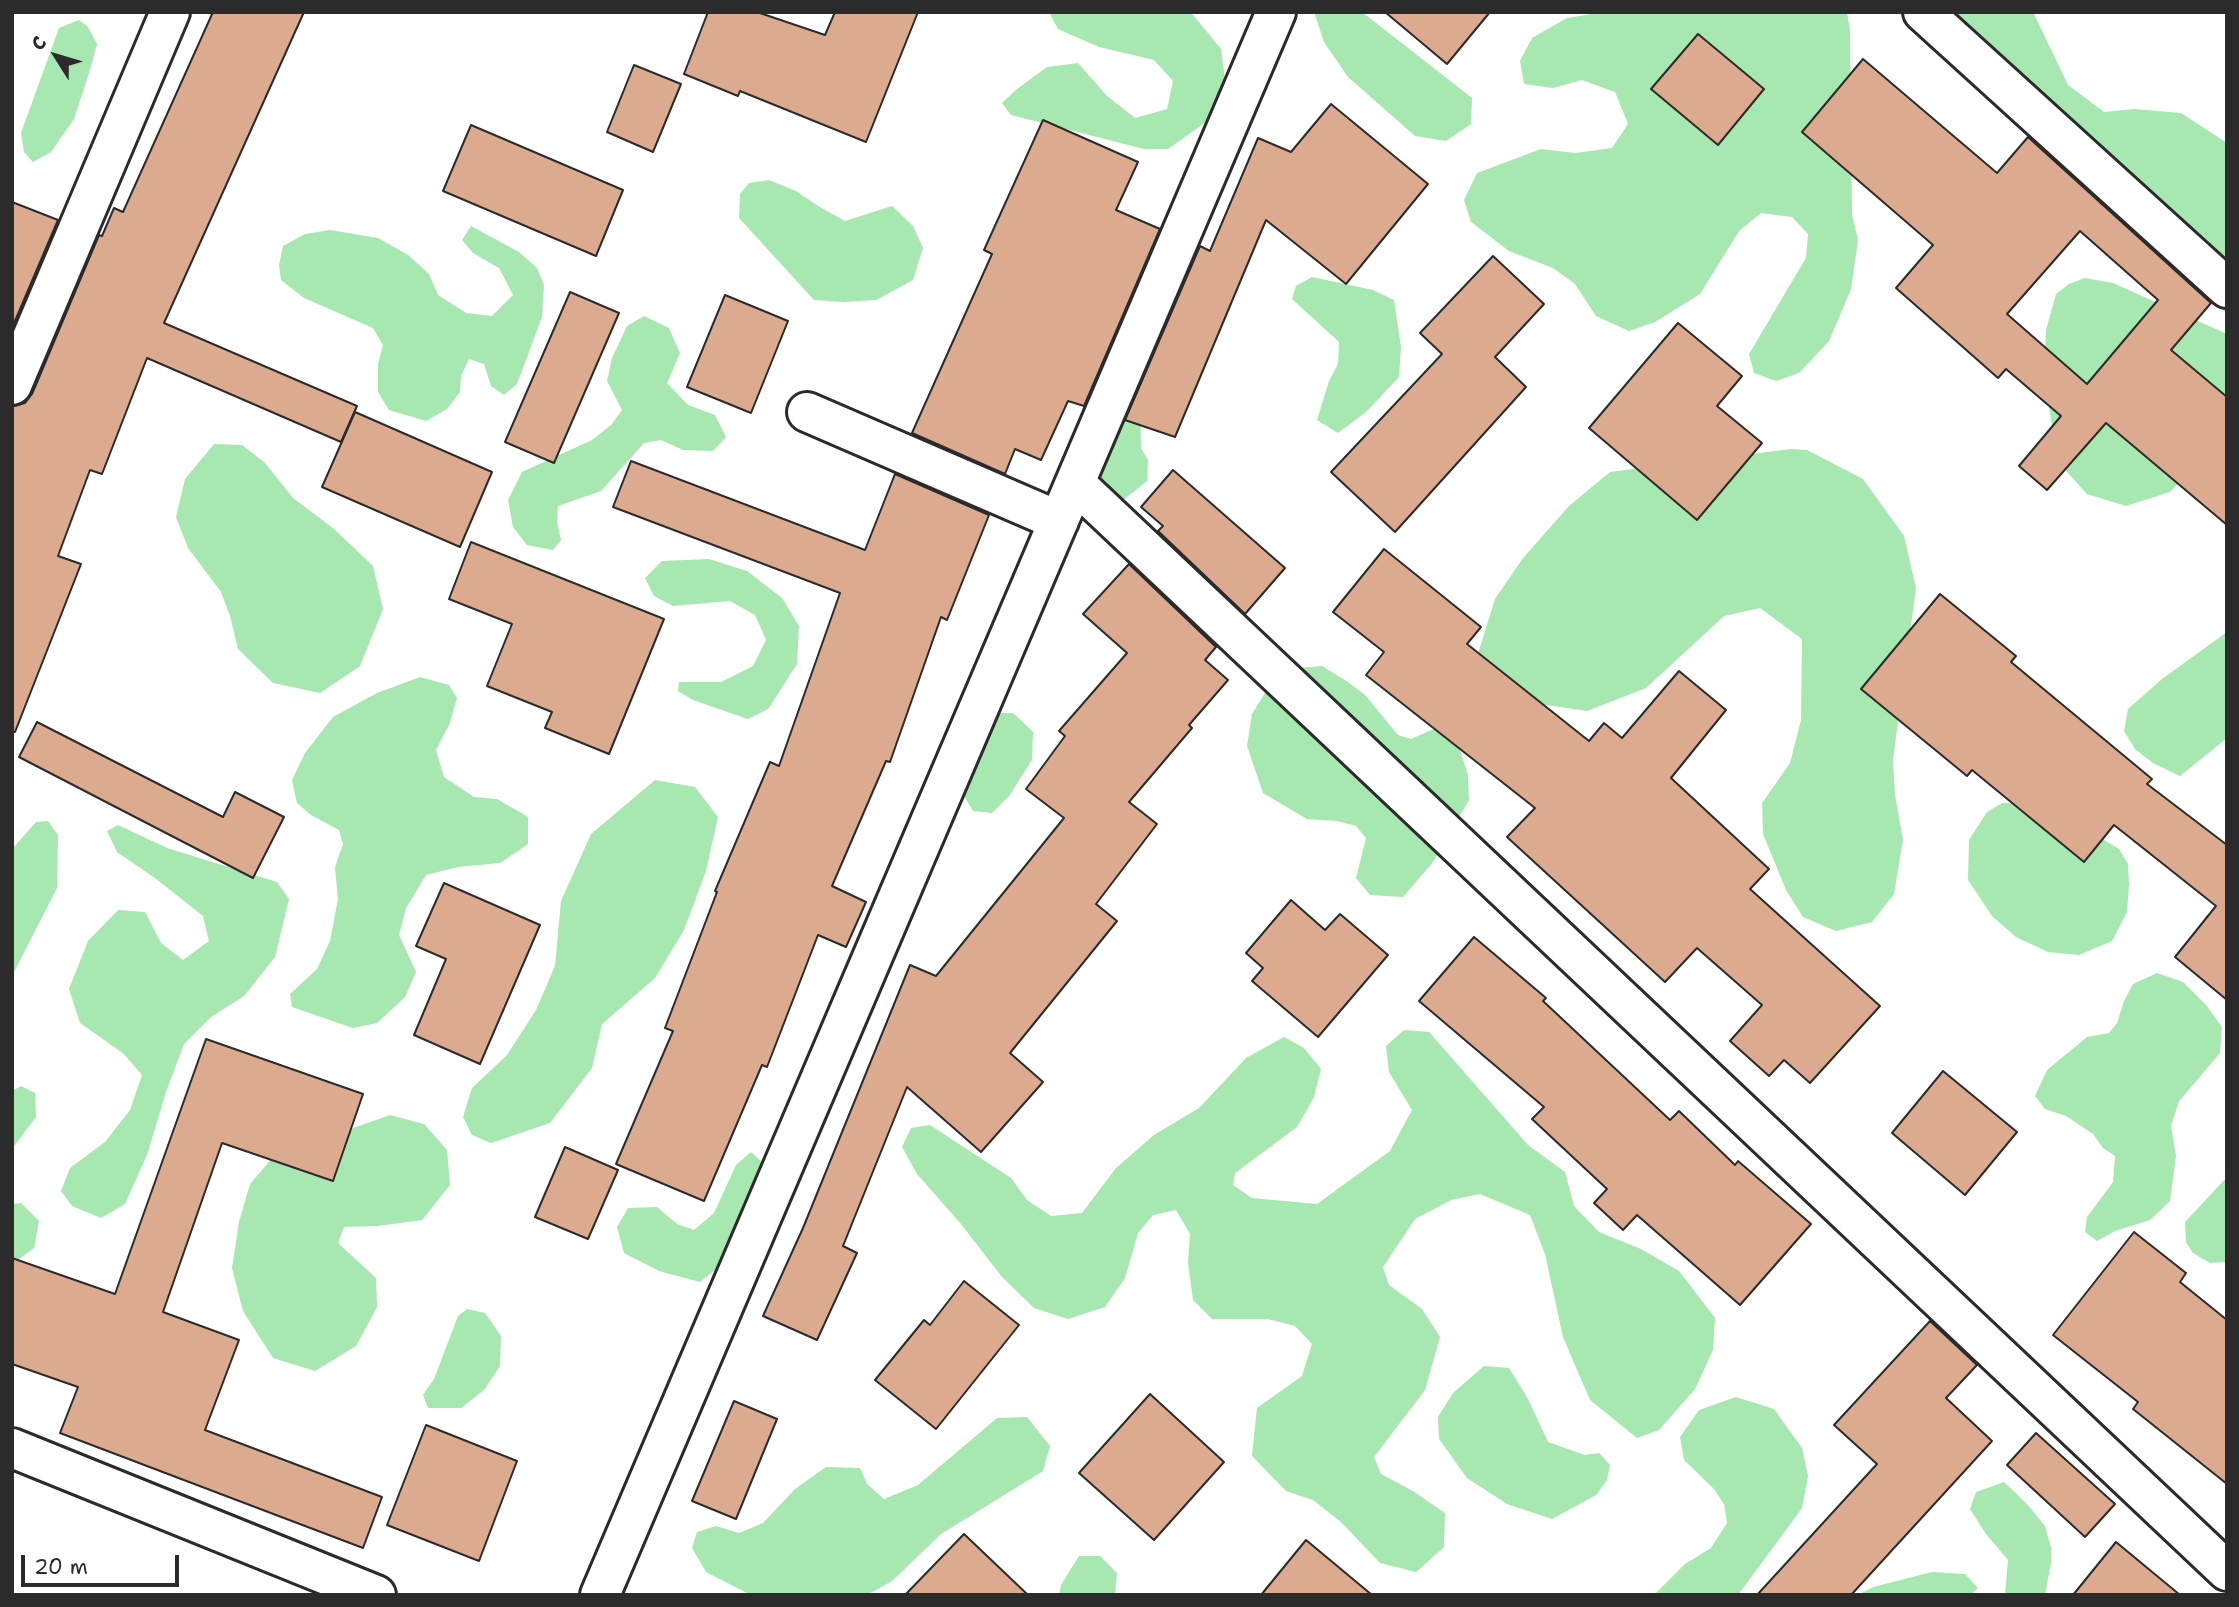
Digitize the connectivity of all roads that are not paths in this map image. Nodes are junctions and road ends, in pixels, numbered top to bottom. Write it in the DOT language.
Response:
graph roads {
  1 [pos="170,12"];
  2 [pos="1276,12"];
  3 [pos="1923,12"];
  4 [pos="2227,288"];
  5 [pos="12,385"];
  6 [pos="807,412"];
  7 [pos="1074,483"];
  8 [pos="1059,521"];
  9 [pos="12,1448"];
  10 [pos="2227,1571"];
  11 [pos="376,1595"];
  12 [pos="600,1595"];
  1 -- 5 [label="lane"];
  2 -- 7 [label="lane"];
  3 -- 4 [label="lane"];
  6 -- 8 [label="lane"];
  7 -- 8 [label="lane"];
  7 -- 10 [label="lane"];
  8 -- 12 [label="lane"];
  9 -- 11 [label="lane"];
}
